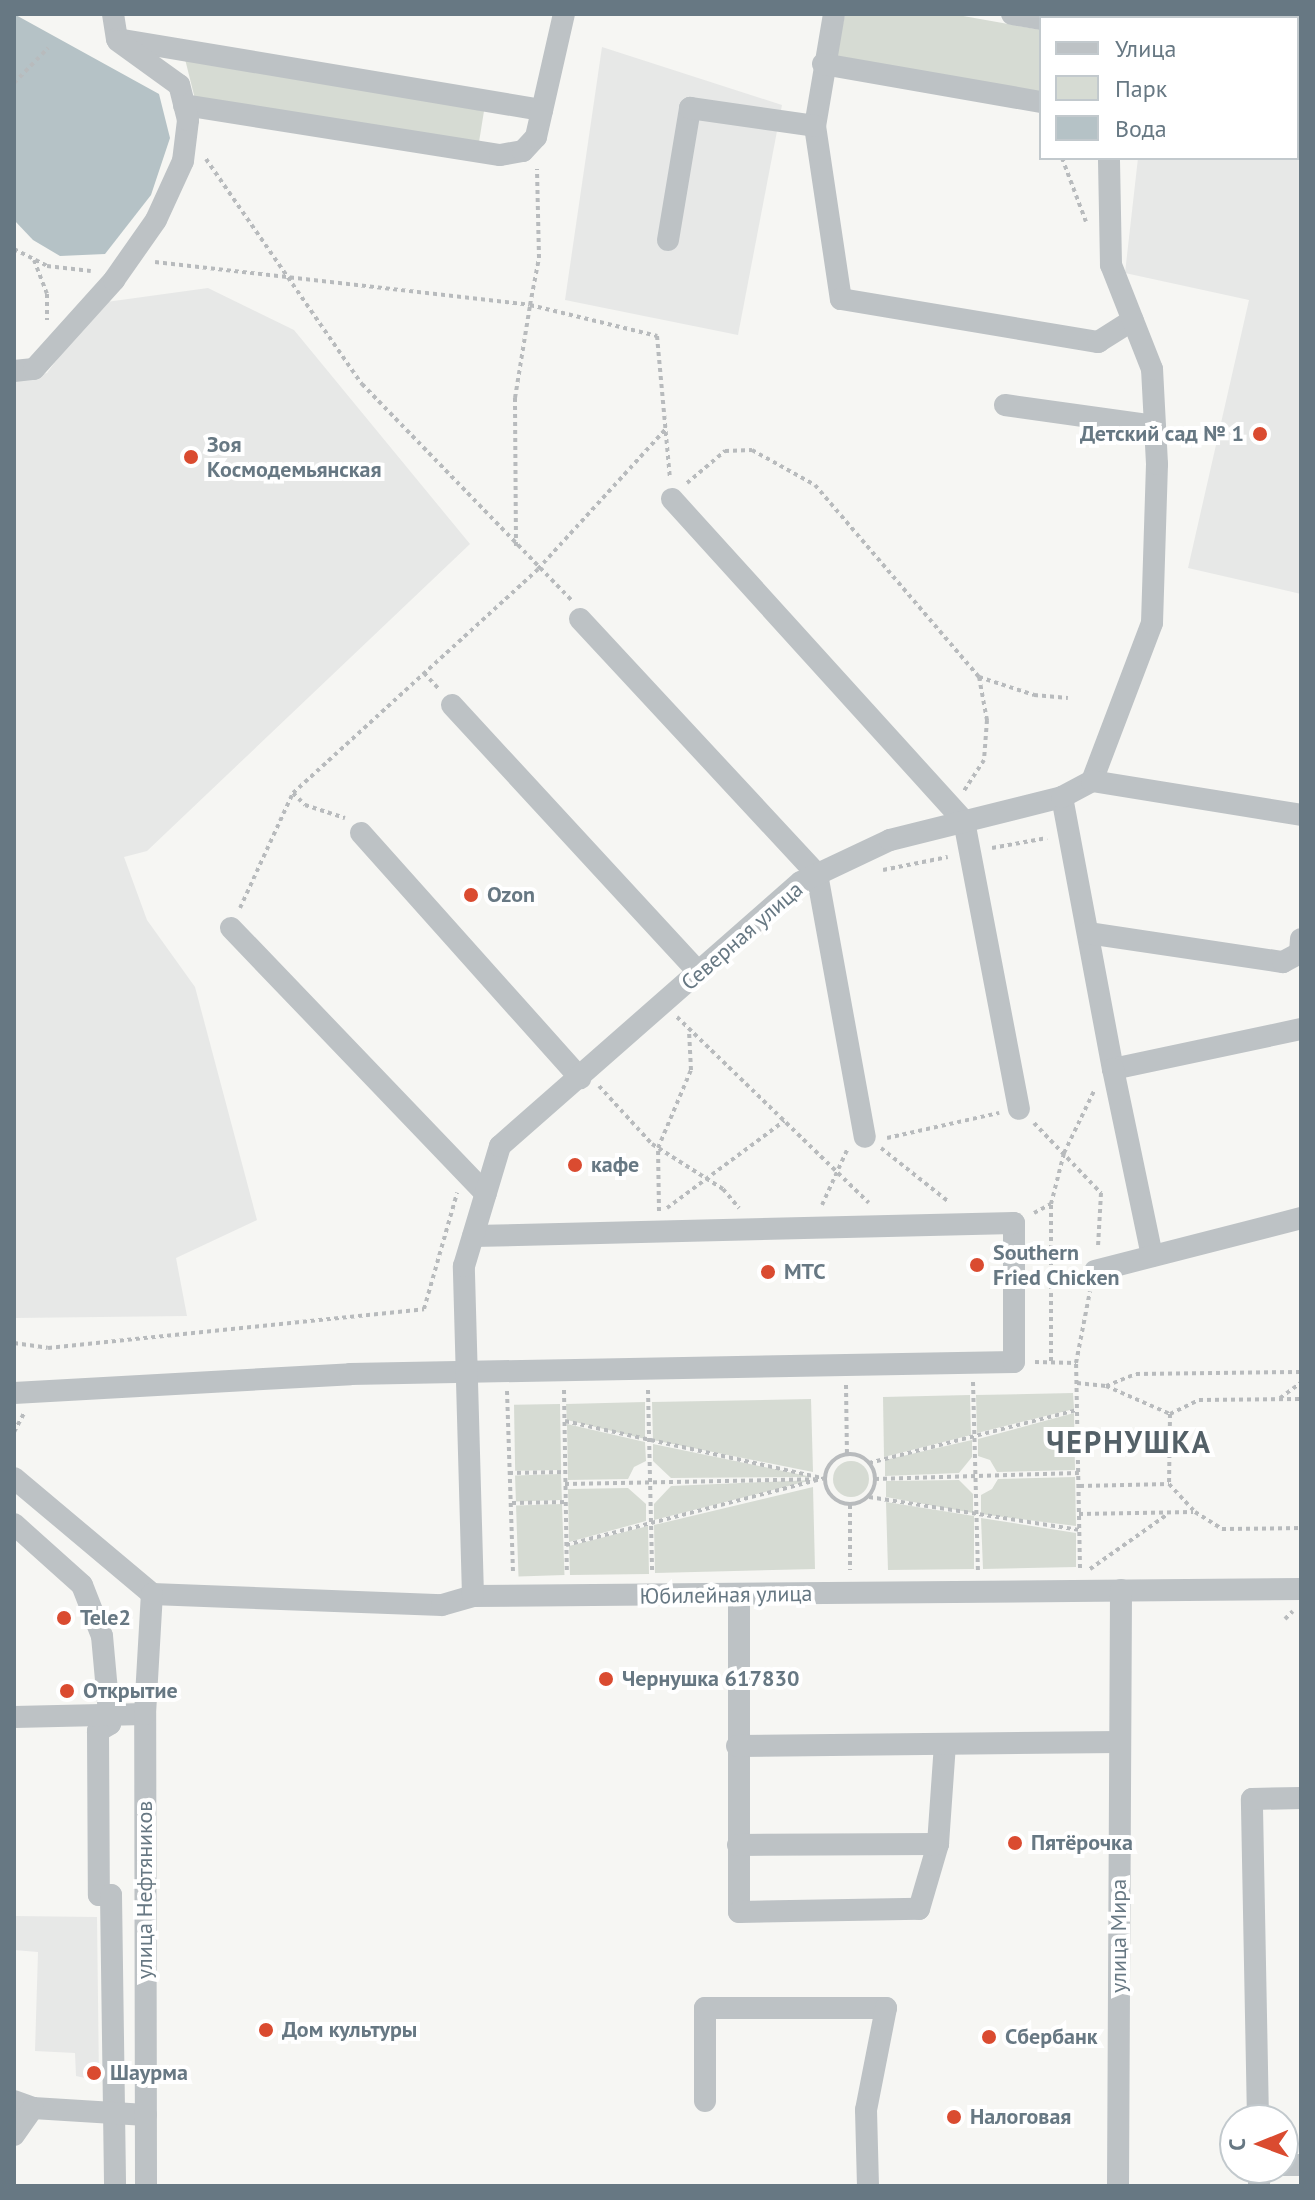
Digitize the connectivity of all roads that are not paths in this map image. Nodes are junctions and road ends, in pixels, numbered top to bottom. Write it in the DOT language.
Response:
graph roads {
  1 [pos="113,14"];
  2 [pos="564,14"];
  3 [pos="834,14"];
  4 [pos="1012,14"];
  5 [pos="1039,19"];
  6 [pos="117,39"];
  7 [pos="823,64"];
  8 [pos="1039,102"];
  9 [pos="184,105"];
  10 [pos="542,110"];
  11 [pos="815,126"];
  12 [pos="1109,160"];
  13 [pos="668,240"];
  14 [pos="1133,320"];
  15 [pos="14,371"];
  16 [pos="1005,405"];
  17 [pos="1155,426"];
  18 [pos="672,499"];
  19 [pos="580,619"];
  20 [pos="452,705"];
  21 [pos="1092,781"];
  22 [pos="1062,797"];
  23 [pos="957,813"];
  24 [pos="1301,815"];
  25 [pos="361,833"];
  26 [pos="817,874"];
  27 [pos="231,928"];
  28 [pos="1088,933"];
  29 [pos="1301,939"];
  30 [pos="699,973"];
  31 [pos="1301,1029"];
  32 [pos="1113,1069"];
  33 [pos="583,1075"];
  34 [pos="1019,1109"];
  35 [pos="865,1137"];
  36 [pos="486,1194"];
  37 [pos="1301,1218"];
  38 [pos="473,1236"];
  39 [pos="1152,1256"];
  40 [pos="1095,1271"];
  41 [pos="464,1373"];
  42 [pos="14,1393"];
  43 [pos="15,1481"];
  44 [pos="14,1524"];
  45 [pos="1301,1589"];
  46 [pos="1121,1590"];
  47 [pos="152,1594"];
  48 [pos="739,1594"];
  49 [pos="473,1596"];
  50 [pos="145,1714"];
  51 [pos="109,1715"];
  52 [pos="14,1717"];
  53 [pos="1119,1742"];
  54 [pos="945,1744"];
  55 [pos="737,1746"];
  56 [pos="1301,1798"];
  57 [pos="938,1844"];
  58 [pos="738,1845"];
  59 [pos="705,2101"];
  60 [pos="23,2104"];
  61 [pos="1258,2104"];
  62 [pos="114,2113"];
  63 [pos="146,2115"];
  64 [pos="14,2135"];
  65 [pos="115,2186"];
  66 [pos="146,2186"];
  67 [pos="868,2186"];
  68 [pos="1118,2186"];
  1 -- 6 [label="street"];
  2 -- 10 [label="street"];
  3 -- 7 [label="street"];
  4 -- 5 [label="street"];
  6 -- 9 [label="street"];
  6 -- 10 [label="street"];
  7 -- 8 [label="street"];
  7 -- 11 [label="street"];
  9 -- 10 [label="street"];
  9 -- 15 [label="street"];
  11 -- 13 [label="street"];
  11 -- 14 [label="street"];
  12 -- 14 [label="street"];
  14 -- 17 [label="street"];
  16 -- 17 [label="street"];
  17 -- 21 [label="street"];
  18 -- 23 [label="street"];
  19 -- 26 [label="street"];
  20 -- 30 [label="street"];
  21 -- 22 [label="street, Северная улица"];
  21 -- 24 [label="street"];
  22 -- 23 [label="street, Северная улица"];
  22 -- 28 [label="street"];
  23 -- 26 [label="street, Северная улица"];
  23 -- 34 [label="street"];
  25 -- 33 [label="street"];
  26 -- 30 [label="street, Северная улица"];
  26 -- 35 [label="street"];
  27 -- 36 [label="street"];
  28 -- 29 [label="street"];
  28 -- 32 [label="street"];
  30 -- 33 [label="street, Северная улица"];
  31 -- 32 [label="street"];
  32 -- 39 [label="street"];
  33 -- 36 [label="street, Северная улица"];
  36 -- 38 [label="street, Северная улица"];
  37 -- 39 [label="street"];
  38 -- 41 [label="street, Северная улица"];
  38 -- 41 [label="street"];
  39 -- 40 [label="street"];
  41 -- 42 [label="street"];
  41 -- 49 [label="street, Северная улица"];
  43 -- 47 [label="street"];
  44 -- 51 [label="street"];
  45 -- 46 [label="street, Юбилейная улица"];
  46 -- 48 [label="street, Юбилейная улица"];
  46 -- 53 [label="street, улица Мира"];
  47 -- 49 [label="street, Юбилейная улица"];
  47 -- 50 [label="street, улица Нефтяников"];
  48 -- 49 [label="street, Юбилейная улица"];
  48 -- 55 [label="street"];
  50 -- 51 [label="street"];
  50 -- 63 [label="street, улица Нефтяников"];
  51 -- 52 [label="street"];
  51 -- 62 [label="street"];
  53 -- 54 [label="street"];
  53 -- 68 [label="street, улица Мира"];
  54 -- 55 [label="street"];
  54 -- 57 [label="street"];
  55 -- 58 [label="street"];
  56 -- 61 [label="street"];
  57 -- 58 [label="street"];
  57 -- 58 [label="street"];
  59 -- 67 [label="street"];
  60 -- 62 [label="street"];
  60 -- 64 [label="street"];
  62 -- 63 [label="street"];
  62 -- 65 [label="street"];
  63 -- 66 [label="street, улица Нефтяников"];
}
